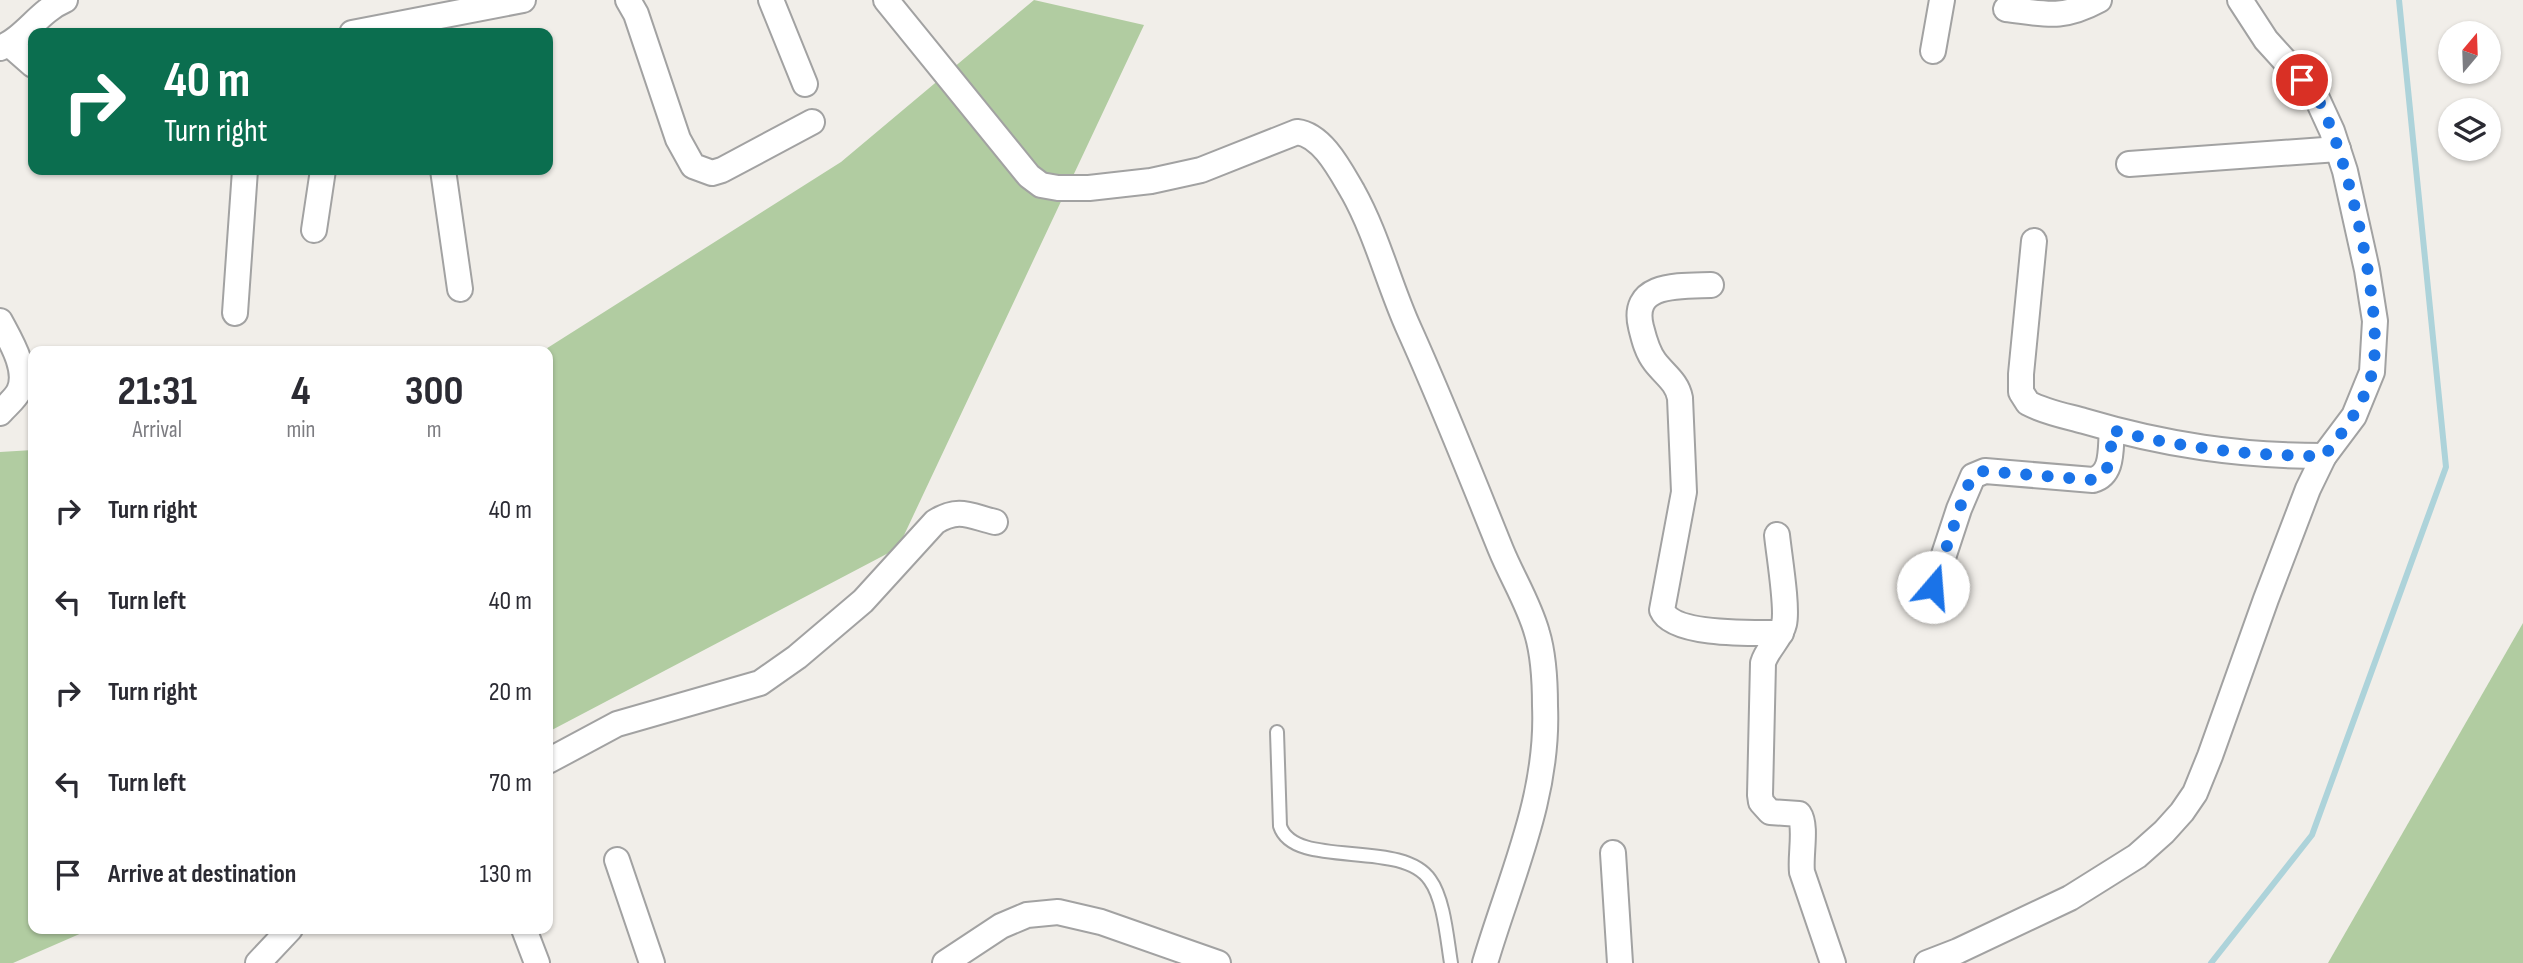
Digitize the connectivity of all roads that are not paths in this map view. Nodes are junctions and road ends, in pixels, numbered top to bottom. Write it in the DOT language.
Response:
graph roads {
  1 [pos="65,0"];
  2 [pos="523,0"];
  3 [pos="771,0"];
  4 [pos="887,0"];
  5 [pos="1942,0"];
  6 [pos="2099,0"];
  7 [pos="2240,0"];
  8 [pos="636,2"];
  9 [pos="2006,9"];
  10 [pos="422,26"];
  11 [pos="402,28"];
  12 [pos="9,43"];
  13 [pos="1933,51"];
  14 [pos="28,60"];
  15 [pos="805,84"];
  16 [pos="813,122"];
  17 [pos="2338,149"];
  18 [pos="2129,164"];
  19 [pos="245,175"];
  20 [pos="322,175"];
  21 [pos="444,175"];
  22 [pos="314,230"];
  23 [pos="2034,241"];
  24 [pos="1711,285"];
  25 [pos="460,289"];
  26 [pos="235,313"];
  27 [pos="0,321"];
  28 [pos="0,413"];
  29 [pos="2112,430"];
  30 [pos="2324,456"];
  31 [pos="995,522"];
  32 [pos="1777,535"];
  33 [pos="1933,587"];
  34 [pos="1781,633"];
  35 [pos="1277,732"];
  36 [pos="553,758"];
  37 [pos="1614,853"];
  38 [pos="617,860"];
  39 [pos="285,934"];
  40 [pos="526,934"];
  41 [pos="258,963"];
  42 [pos="537,963"];
  43 [pos="652,963"];
  44 [pos="944,963"];
  45 [pos="1218,963"];
  46 [pos="1451,963"];
  47 [pos="1485,963"];
  48 [pos="1620,963"];
  49 [pos="1833,963"];
  50 [pos="1927,963"];
  1 -- 12 [label="street"];
  2 -- 10 [label="street"];
  3 -- 15 [label="street"];
  4 -- 47 [label="street"];
  5 -- 13 [label="street"];
  6 -- 9 [label="street"];
  7 -- 17 [label="street"];
  8 -- 16 [label="street"];
  10 -- 11 [label="street"];
  12 -- 14 [label="street"];
  17 -- 18 [label="street"];
  17 -- 30 [label="street"];
  19 -- 26 [label="street"];
  20 -- 22 [label="street"];
  21 -- 25 [label="street"];
  23 -- 29 [label="street"];
  24 -- 34 [label="street"];
  27 -- 28 [label="street"];
  29 -- 30 [label="street"];
  29 -- 33 [label="street"];
  30 -- 50 [label="street"];
  31 -- 36 [label="street"];
  32 -- 34 [label="street"];
  34 -- 49 [label="street"];
  35 -- 46 [label="lane"];
  37 -- 48 [label="street"];
  38 -- 43 [label="street"];
  39 -- 41 [label="street"];
  40 -- 42 [label="street"];
  44 -- 45 [label="street"];
}
